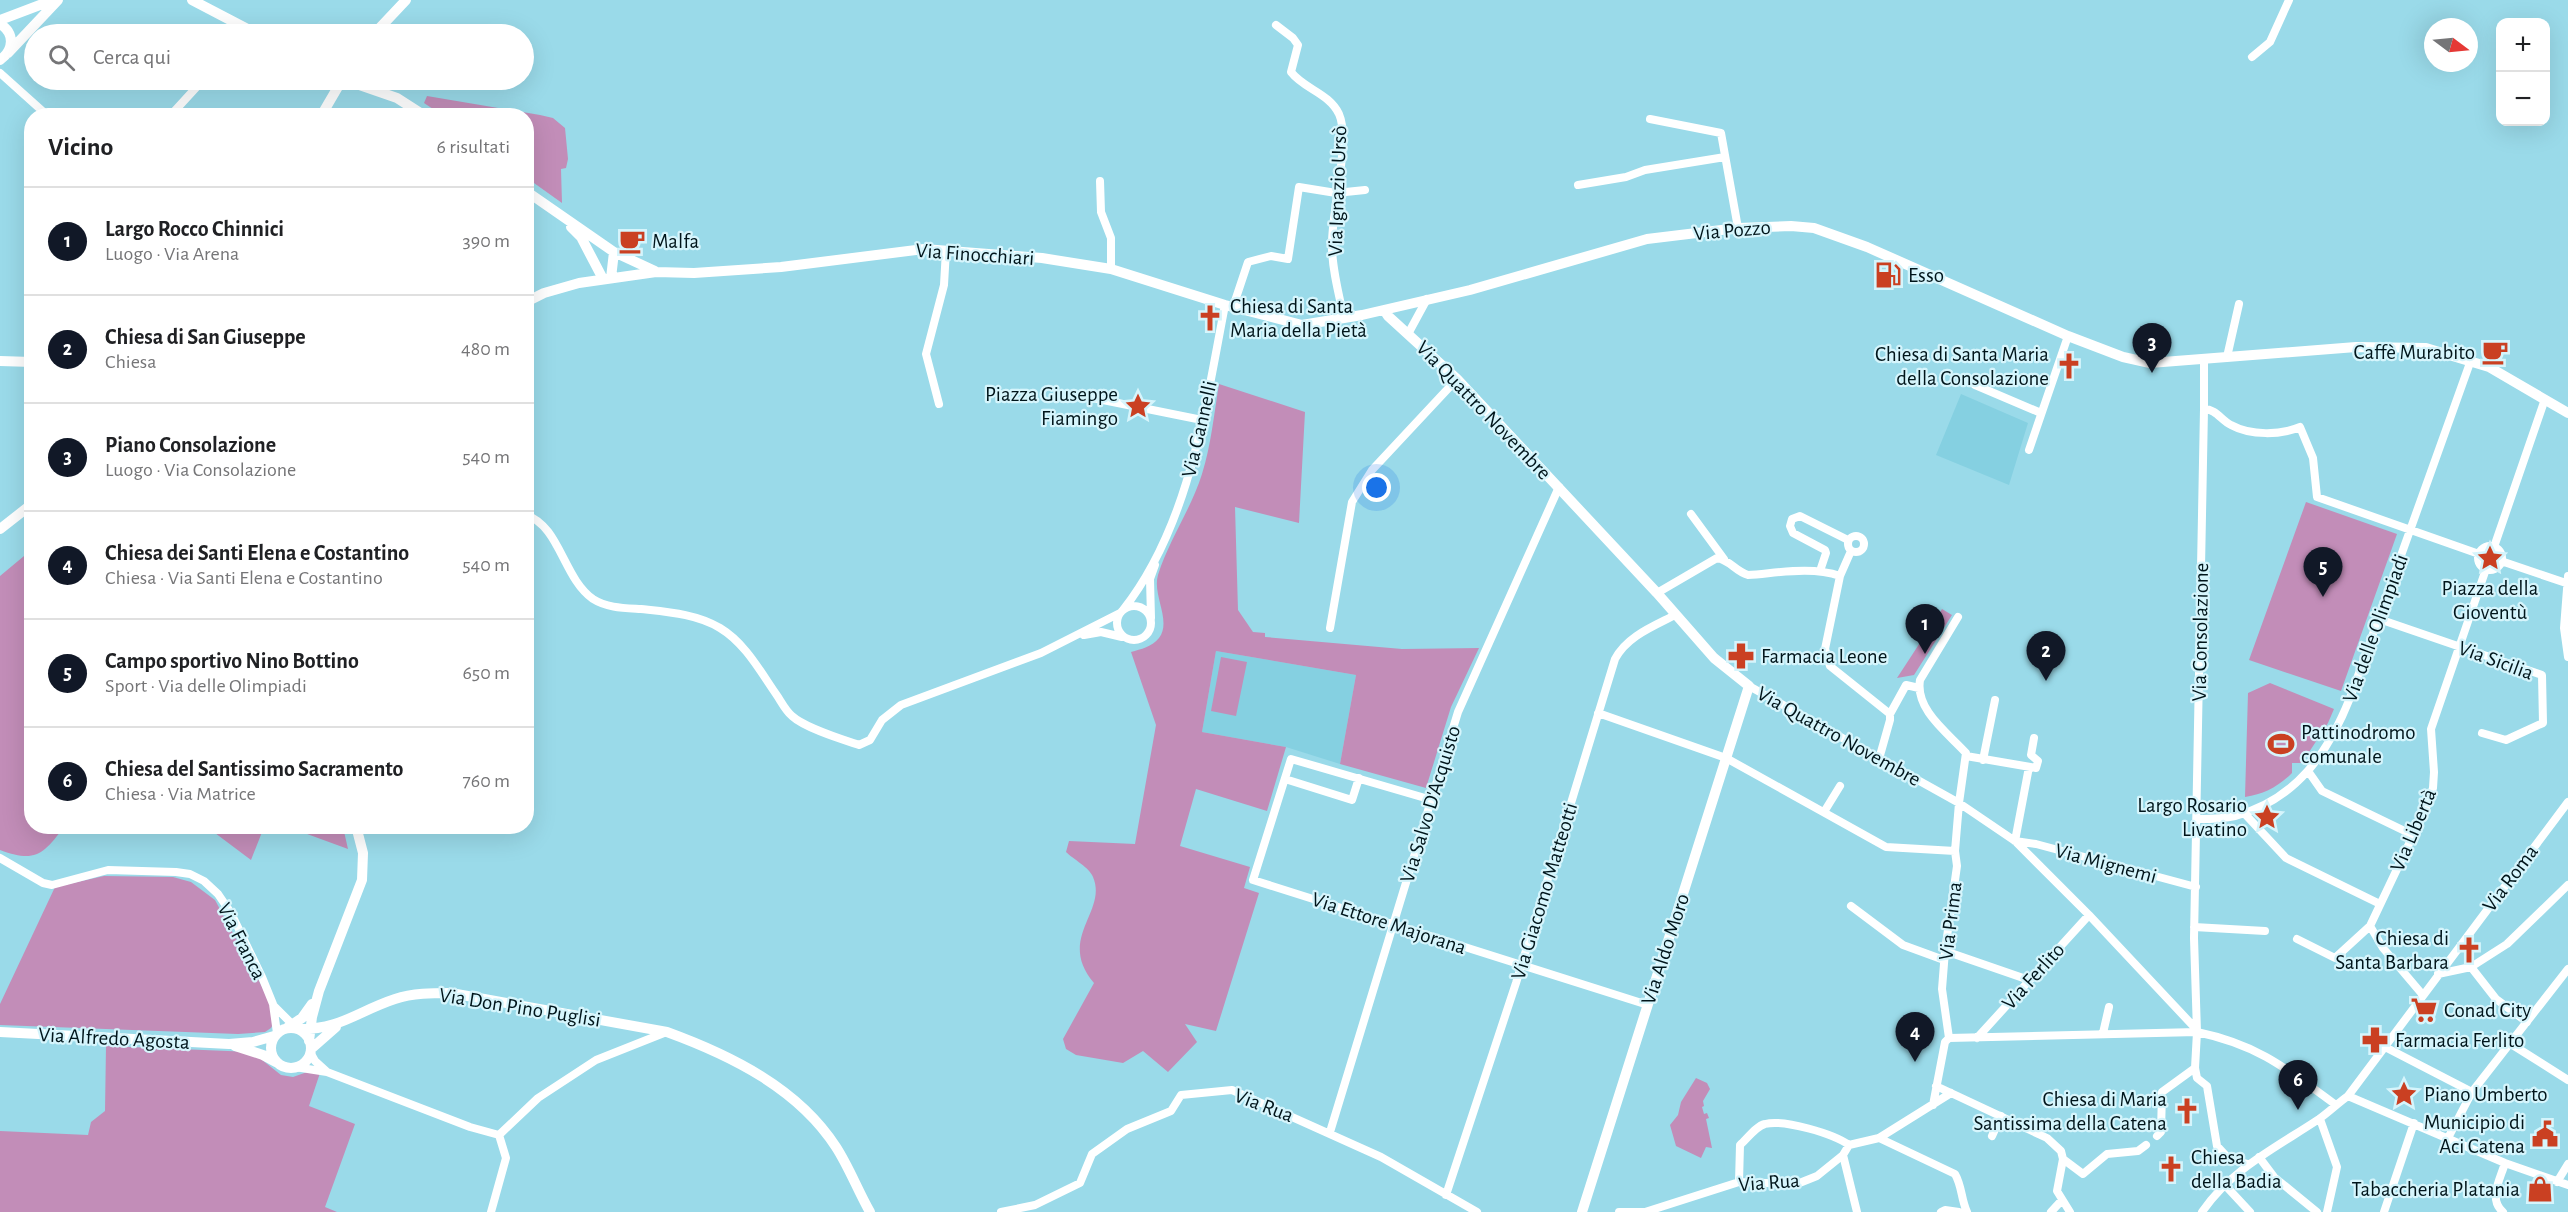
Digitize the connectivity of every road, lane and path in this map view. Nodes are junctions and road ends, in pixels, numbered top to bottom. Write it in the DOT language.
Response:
graph roads {
  1 [pos="53,0"];
  2 [pos="58,0"];
  3 [pos="192,0"];
  4 [pos="406,0"];
  5 [pos="2289,0"];
  6 [pos="0,20"];
  7 [pos="0,24"];
  8 [pos="36,24"];
  9 [pos="234,24"];
  10 [pos="383,24"];
  11 [pos="1276,25"];
  12 [pos="24,37"];
  13 [pos="2252,57"];
  14 [pos="4,58"];
  15 [pos="0,73"];
  16 [pos="194,90"];
  17 [pos="338,90"];
  18 [pos="373,90"];
  19 [pos="39,108"];
  20 [pos="177,108"];
  21 [pos="326,108"];
  22 [pos="413,108"];
  23 [pos="1650,119"];
  24 [pos="1725,157"];
  25 [pos="1100,181"];
  26 [pos="1578,185"];
  27 [pos="1365,190"];
  28 [pos="1336,193"];
  29 [pos="534,197"];
  30 [pos="561,216"];
  31 [pos="1738,228"];
  32 [pos="946,250"];
  33 [pos="614,252"];
  34 [pos="1111,269"];
  35 [pos="656,272"];
  36 [pos="607,278"];
  37 [pos="534,299"];
  38 [pos="1427,299"];
  39 [pos="2239,304"];
  40 [pos="1229,306"];
  41 [pos="1384,310"];
  42 [pos="1344,318"];
  43 [pos="1408,333"];
  44 [pos="2068,336"];
  45 [pos="2227,357"];
  46 [pos="2204,359"];
  47 [pos="2470,360"];
  48 [pos="0,361"];
  49 [pos="24,362"];
  50 [pos="1457,379"];
  51 [pos="1975,385"];
  52 [pos="1093,398"];
  53 [pos="2545,399"];
  54 [pos="939,404"];
  55 [pos="2204,409"];
  56 [pos="2041,413"];
  57 [pos="2568,413"];
  58 [pos="1202,420"];
  59 [pos="2029,450"];
  60 [pos="1559,487"];
  61 [pos="24,510"];
  62 [pos="1691,514"];
  63 [pos="534,518"];
  64 [pos="0,529"];
  65 [pos="2411,530"];
  66 [pos="1848,540"];
  67 [pos="2495,543"];
  68 [pos="1159,549"];
  69 [pos="1851,551"];
  70 [pos="2475,552"];
  71 [pos="1724,559"];
  72 [pos="2505,562"];
  73 [pos="1820,571"];
  74 [pos="2485,572"];
  75 [pos="1840,576"];
  76 [pos="2567,579"];
  77 [pos="1657,593"];
  78 [pos="1122,611"];
  79 [pos="1675,615"];
  80 [pos="1958,617"];
  81 [pos="2379,619"];
  82 [pos="1150,625"];
  83 [pos="1330,628"];
  84 [pos="1125,638"];
  85 [pos="1071,639"];
  86 [pos="2459,646"];
  87 [pos="2568,657"];
  88 [pos="1749,686"];
  89 [pos="1919,688"];
  90 [pos="1995,700"];
  91 [pos="1598,713"];
  92 [pos="1890,714"];
  93 [pos="2482,734"];
  94 [pos="2034,738"];
  95 [pos="1966,756"];
  96 [pos="1726,758"];
  97 [pos="1879,759"];
  98 [pos="1983,760"];
  99 [pos="2028,767"];
  100 [pos="2308,771"];
  101 [pos="1359,778"];
  102 [pos="1285,779"];
  103 [pos="1840,786"];
  104 [pos="1432,800"];
  105 [pos="2568,802"];
  106 [pos="1959,803"];
  107 [pos="1824,812"];
  108 [pos="2244,813"];
  109 [pos="2198,819"];
  110 [pos="358,834"];
  111 [pos="2413,835"];
  112 [pos="2015,841"];
  113 [pos="1955,851"];
  114 [pos="0,858"];
  115 [pos="2568,885"];
  116 [pos="2196,888"];
  117 [pos="2380,904"];
  118 [pos="1851,906"];
  119 [pos="2089,915"];
  120 [pos="1394,925"];
  121 [pos="2370,926"];
  122 [pos="2194,927"];
  123 [pos="2265,931"];
  124 [pos="2297,939"];
  125 [pos="1945,951"];
  126 [pos="1944,960"];
  127 [pos="1522,965"];
  128 [pos="2471,967"];
  129 [pos="2438,974"];
  130 [pos="2566,974"];
  131 [pos="2029,980"];
  132 [pos="319,991"];
  133 [pos="2422,994"];
  134 [pos="273,1004"];
  135 [pos="1648,1005"];
  136 [pos="2109,1007"];
  137 [pos="282,1016"];
  138 [pos="2527,1022"];
  139 [pos="341,1023"];
  140 [pos="289,1028"];
  141 [pos="310,1029"];
  142 [pos="0,1032"];
  143 [pos="667,1032"];
  144 [pos="2198,1032"];
  145 [pos="2103,1033"];
  146 [pos="1949,1038"];
  147 [pos="1977,1038"];
  148 [pos="2385,1043"];
  149 [pos="229,1044"];
  150 [pos="2511,1044"];
  151 [pos="310,1047"];
  152 [pos="279,1063"];
  153 [pos="295,1067"];
  154 [pos="2195,1068"];
  155 [pos="327,1072"];
  156 [pos="2568,1080"];
  157 [pos="1936,1086"];
  158 [pos="2472,1092"];
  159 [pos="1951,1093"];
  160 [pos="2348,1096"];
  161 [pos="1933,1105"];
  162 [pos="2336,1105"];
  163 [pos="2001,1116"];
  164 [pos="2320,1119"];
  165 [pos="2413,1127"];
  166 [pos="1330,1132"];
  167 [pos="2159,1134"];
  168 [pos="499,1135"];
  169 [pos="1992,1137"];
  170 [pos="1879,1138"];
  171 [pos="2448,1138"];
  172 [pos="1850,1145"];
  173 [pos="2146,1145"];
  174 [pos="1843,1155"];
  175 [pos="2259,1157"];
  176 [pos="2063,1159"];
  177 [pos="2505,1163"];
  178 [pos="2248,1164"];
  179 [pos="2568,1164"];
  180 [pos="1739,1182"];
  181 [pos="2556,1182"];
  182 [pos="2224,1184"];
  183 [pos="2568,1185"];
  184 [pos="1446,1194"];
  185 [pos="2062,1200"];
  186 [pos="491,1212"];
  187 [pos="870,1212"];
  188 [pos="1001,1212"];
  189 [pos="1477,1212"];
  190 [pos="1582,1212"];
  191 [pos="1619,1212"];
  192 [pos="1857,1212"];
  193 [pos="1941,1212"];
  194 [pos="1959,1212"];
  195 [pos="1967,1212"];
  196 [pos="2051,1212"];
  197 [pos="2070,1212"];
  198 [pos="2202,1212"];
  199 [pos="2250,1212"];
  200 [pos="2317,1212"];
  201 [pos="2327,1212"];
  202 [pos="2384,1212"];
  203 [pos="2503,1212"];
  1 -- 6 [label="street"];
  2 -- 8 [label="street"];
  3 -- 9 [label="street"];
  4 -- 10 [label="street"];
  5 -- 13 [label="street"];
  7 -- 14 [label="street"];
  11 -- 28 [label="street, Via Ignazio Ursò"];
  12 -- 14 [label="street"];
  15 -- 19 [label="street"];
  16 -- 20 [label="street"];
  17 -- 21 [label="street"];
  18 -- 22 [label="street"];
  23 -- 24 [label="street"];
  24 -- 26 [label="street"];
  24 -- 31 [label="street"];
  25 -- 34 [label="street"];
  27 -- 28 [label="street"];
  28 -- 40 [label="street, Via Gannelli"];
  28 -- 42 [label="street, Via Ignazio Ursò"];
  29 -- 30 [label="street"];
  30 -- 33 [label="street"];
  30 -- 36 [label="street"];
  31 -- 38 [label="street, Via Pozzo"];
  31 -- 44 [label="street, Via Pozzo"];
  32 -- 34 [label="street, Via Finocchiari"];
  32 -- 35 [label="street, Via Finocchiari"];
  32 -- 54 [label="street"];
  33 -- 35 [label="street"];
  33 -- 36 [label="street"];
  34 -- 40 [label="street, Via Finocchiari"];
  35 -- 36 [label="street, Via Finocchiari"];
  36 -- 37 [label="street, Via Finocchiari"];
  38 -- 41 [label="street, Via Pozzo"];
  38 -- 43 [label="street"];
  39 -- 45 [label="street"];
  40 -- 42 [label="street, Via Finocchiari"];
  40 -- 58 [label="street, Via Gannelli"];
  41 -- 42 [label="street, Via Finocchiari"];
  41 -- 43 [label="street, Via Quattro Novembre"];
  43 -- 50 [label="street, Via Quattro Novembre"];
  44 -- 46 [label="street, Via Pozzo"];
  44 -- 56 [label="street"];
  45 -- 46 [label="street, Via Pozzo"];
  45 -- 47 [label="street, Via Pozzo"];
  46 -- 55 [label="street, Via Consolazione"];
  47 -- 53 [label="street, Via Pozzo"];
  47 -- 65 [label="street, Via delle Olimpiadi"];
  48 -- 49 [label="street"];
  50 -- 60 [label="street, Via Quattro Novembre"];
  50 -- 83 [label="street"];
  51 -- 56 [label="street"];
  52 -- 58 [label="street"];
  53 -- 57 [label="street, Via Pozzo"];
  53 -- 67 [label="street"];
  55 -- 65 [label="street"];
  55 -- 109 [label="street, Via Consolazione"];
  56 -- 59 [label="street"];
  58 -- 68 [label="street, Via Gannelli"];
  60 -- 77 [label="street, Via Quattro Novembre"];
  60 -- 104 [label="street, Via Salvo D'Acquisto"];
  61 -- 64 [label="street"];
  62 -- 71 [label="street"];
  63 -- 85 [label="street"];
  65 -- 70 [label="street"];
  65 -- 81 [label="street, Via delle Olimpiadi"];
  66 -- 69 [label="street"];
  66 -- 69 [label="street"];
  66 -- 73 [label="street"];
  67 -- 70 [label="street"];
  67 -- 72 [label="street"];
  68 -- 78 [label="street, Via Gannelli"];
  68 -- 82 [label="street, Via Gannelli"];
  69 -- 75 [label="street"];
  70 -- 74 [label="street"];
  71 -- 73 [label="street"];
  71 -- 77 [label="street"];
  72 -- 74 [label="street"];
  72 -- 76 [label="street"];
  73 -- 75 [label="street"];
  74 -- 86 [label="street, Via Libertà"];
  75 -- 92 [label="street"];
  76 -- 87 [label="street"];
  77 -- 79 [label="street, Via Quattro Novembre"];
  78 -- 82 [label="street"];
  78 -- 84 [label="street"];
  78 -- 85 [label="street"];
  79 -- 88 [label="street, Via Quattro Novembre"];
  79 -- 91 [label="street, Via Giacomo Matteotti"];
  80 -- 89 [label="street"];
  81 -- 86 [label="street, Via Sicilia"];
  81 -- 100 [label="street, Via delle Olimpiadi"];
  82 -- 84 [label="street"];
  84 -- 85 [label="street"];
  86 -- 93 [label="street, Via Sicilia"];
  86 -- 111 [label="street, Via Libertà"];
  88 -- 96 [label="street, Via Aldo Moro"];
  88 -- 97 [label="street, Via Quattro Novembre"];
  89 -- 92 [label="street"];
  89 -- 95 [label="street"];
  90 -- 98 [label="street"];
  91 -- 96 [label="street"];
  91 -- 127 [label="street, Via Giacomo Matteotti"];
  92 -- 97 [label="street"];
  94 -- 99 [label="street"];
  95 -- 98 [label="street"];
  95 -- 106 [label="street, Via Prima"];
  96 -- 107 [label="street"];
  96 -- 135 [label="street, Via Aldo Moro"];
  97 -- 106 [label="street, Via Quattro Novembre"];
  98 -- 99 [label="street"];
  99 -- 112 [label="street"];
  100 -- 108 [label="street, Via delle Olimpiadi"];
  100 -- 111 [label="street"];
  101 -- 102 [label="street, Via Ettore Majorana"];
  101 -- 102 [label="street"];
  101 -- 104 [label="street"];
  102 -- 120 [label="street, Via Ettore Majorana"];
  103 -- 107 [label="street"];
  104 -- 120 [label="street, Via Salvo D'Acquisto"];
  105 -- 129 [label="street, Via Roma"];
  106 -- 112 [label="street, Via Quattro Novembre"];
  106 -- 113 [label="street, Via Prima"];
  107 -- 113 [label="street"];
  108 -- 109 [label="street, Via delle Olimpiadi"];
  108 -- 117 [label="street"];
  109 -- 116 [label="street, Via Consolazione"];
  110 -- 132 [label="street"];
  111 -- 117 [label="street, Via Libertà"];
  112 -- 116 [label="street, Via Mignemi"];
  112 -- 119 [label="street, Via Quattro Novembre"];
  113 -- 125 [label="street, Via Prima"];
  114 -- 134 [label="street, Via Franca"];
  115 -- 128 [label="street"];
  116 -- 122 [label="street, Via Consolazione"];
  117 -- 121 [label="street, Via Libertà"];
  118 -- 126 [label="street"];
  119 -- 131 [label="street, Via Ferlito"];
  119 -- 144 [label="street, Via Quattro Novembre"];
  120 -- 127 [label="street, Via Ettore Majorana"];
  120 -- 166 [label="street, Via Salvo D'Acquisto"];
  121 -- 124 [label="street, Via Libertà"];
  121 -- 133 [label="street"];
  122 -- 123 [label="street"];
  122 -- 144 [label="street, Via Consolazione"];
  125 -- 126 [label="street, Via Prima"];
  125 -- 131 [label="street"];
  126 -- 146 [label="street, Via Prima"];
  127 -- 135 [label="street, Via Ettore Majorana"];
  127 -- 184 [label="street, Via Giacomo Matteotti"];
  128 -- 129 [label="street"];
  128 -- 138 [label="street"];
  129 -- 133 [label="street, Via Roma"];
  130 -- 138 [label="street"];
  131 -- 147 [label="street, Via Ferlito"];
  132 -- 140 [label="street"];
  132 -- 141 [label="street"];
  133 -- 148 [label="street, Via Roma"];
  134 -- 137 [label="street"];
  134 -- 140 [label="street"];
  135 -- 190 [label="street, Via Aldo Moro"];
  136 -- 145 [label="street"];
  137 -- 140 [label="street"];
  137 -- 140 [label="street"];
  138 -- 150 [label="street"];
  139 -- 141 [label="street, Via Alfredo Agosta"];
  139 -- 143 [label="street, Via Don Pino Puglisi"];
  139 -- 151 [label="street"];
  140 -- 141 [label="street, Via Alfredo Agosta"];
  140 -- 149 [label="street, Via Alfredo Agosta"];
  140 -- 151 [label="street"];
  140 -- 152 [label="street"];
  141 -- 151 [label="street"];
  142 -- 149 [label="street, Via Alfredo Agosta"];
  143 -- 168 [label="street"];
  143 -- 187 [label="street, Via Don Pino Puglisi"];
  144 -- 145 [label="street"];
  144 -- 154 [label="street, Via Consolazione"];
  144 -- 162 [label="street"];
  145 -- 147 [label="street"];
  146 -- 147 [label="street"];
  146 -- 157 [label="street"];
  148 -- 158 [label="street"];
  148 -- 160 [label="street, Via Roma"];
  149 -- 152 [label="street, Via Alfredo Agosta"];
  150 -- 156 [label="street"];
  150 -- 158 [label="street"];
  151 -- 153 [label="street"];
  151 -- 155 [label="street"];
  152 -- 153 [label="street"];
  153 -- 155 [label="street"];
  154 -- 167 [label="street"];
  154 -- 178 [label="street"];
  155 -- 168 [label="street"];
  157 -- 159 [label="street"];
  157 -- 161 [label="street"];
  158 -- 171 [label="street"];
  159 -- 161 [label="street"];
  159 -- 163 [label="street"];
  160 -- 162 [label="street, Via Roma"];
  160 -- 165 [label="street"];
  161 -- 170 [label="street"];
  162 -- 164 [label="street, Via Roma"];
  163 -- 169 [label="street"];
  163 -- 176 [label="street"];
  164 -- 175 [label="street, Via Roma"];
  164 -- 201 [label="street"];
  165 -- 171 [label="street"];
  165 -- 202 [label="street"];
  166 -- 184 [label="street, Via Rua"];
  166 -- 188 [label="street, Via Rua"];
  168 -- 186 [label="street"];
  170 -- 172 [label="street"];
  170 -- 195 [label="street"];
  171 -- 177 [label="street"];
  172 -- 174 [label="street, Via Rua"];
  172 -- 180 [label="street"];
  173 -- 176 [label="street"];
  174 -- 180 [label="street, Via Rua"];
  174 -- 192 [label="street"];
  175 -- 178 [label="street, Via Roma"];
  175 -- 200 [label="street"];
  176 -- 185 [label="street"];
  177 -- 181 [label="street"];
  177 -- 203 [label="street"];
  178 -- 182 [label="street, Via Roma"];
  179 -- 181 [label="street"];
  180 -- 191 [label="street, Via Rua"];
  181 -- 183 [label="street"];
  182 -- 198 [label="street, Via Roma"];
  182 -- 199 [label="street"];
  184 -- 189 [label="street, Via Rua"];
  185 -- 196 [label="street"];
  185 -- 197 [label="street"];
  193 -- 194 [label="street"];
}
